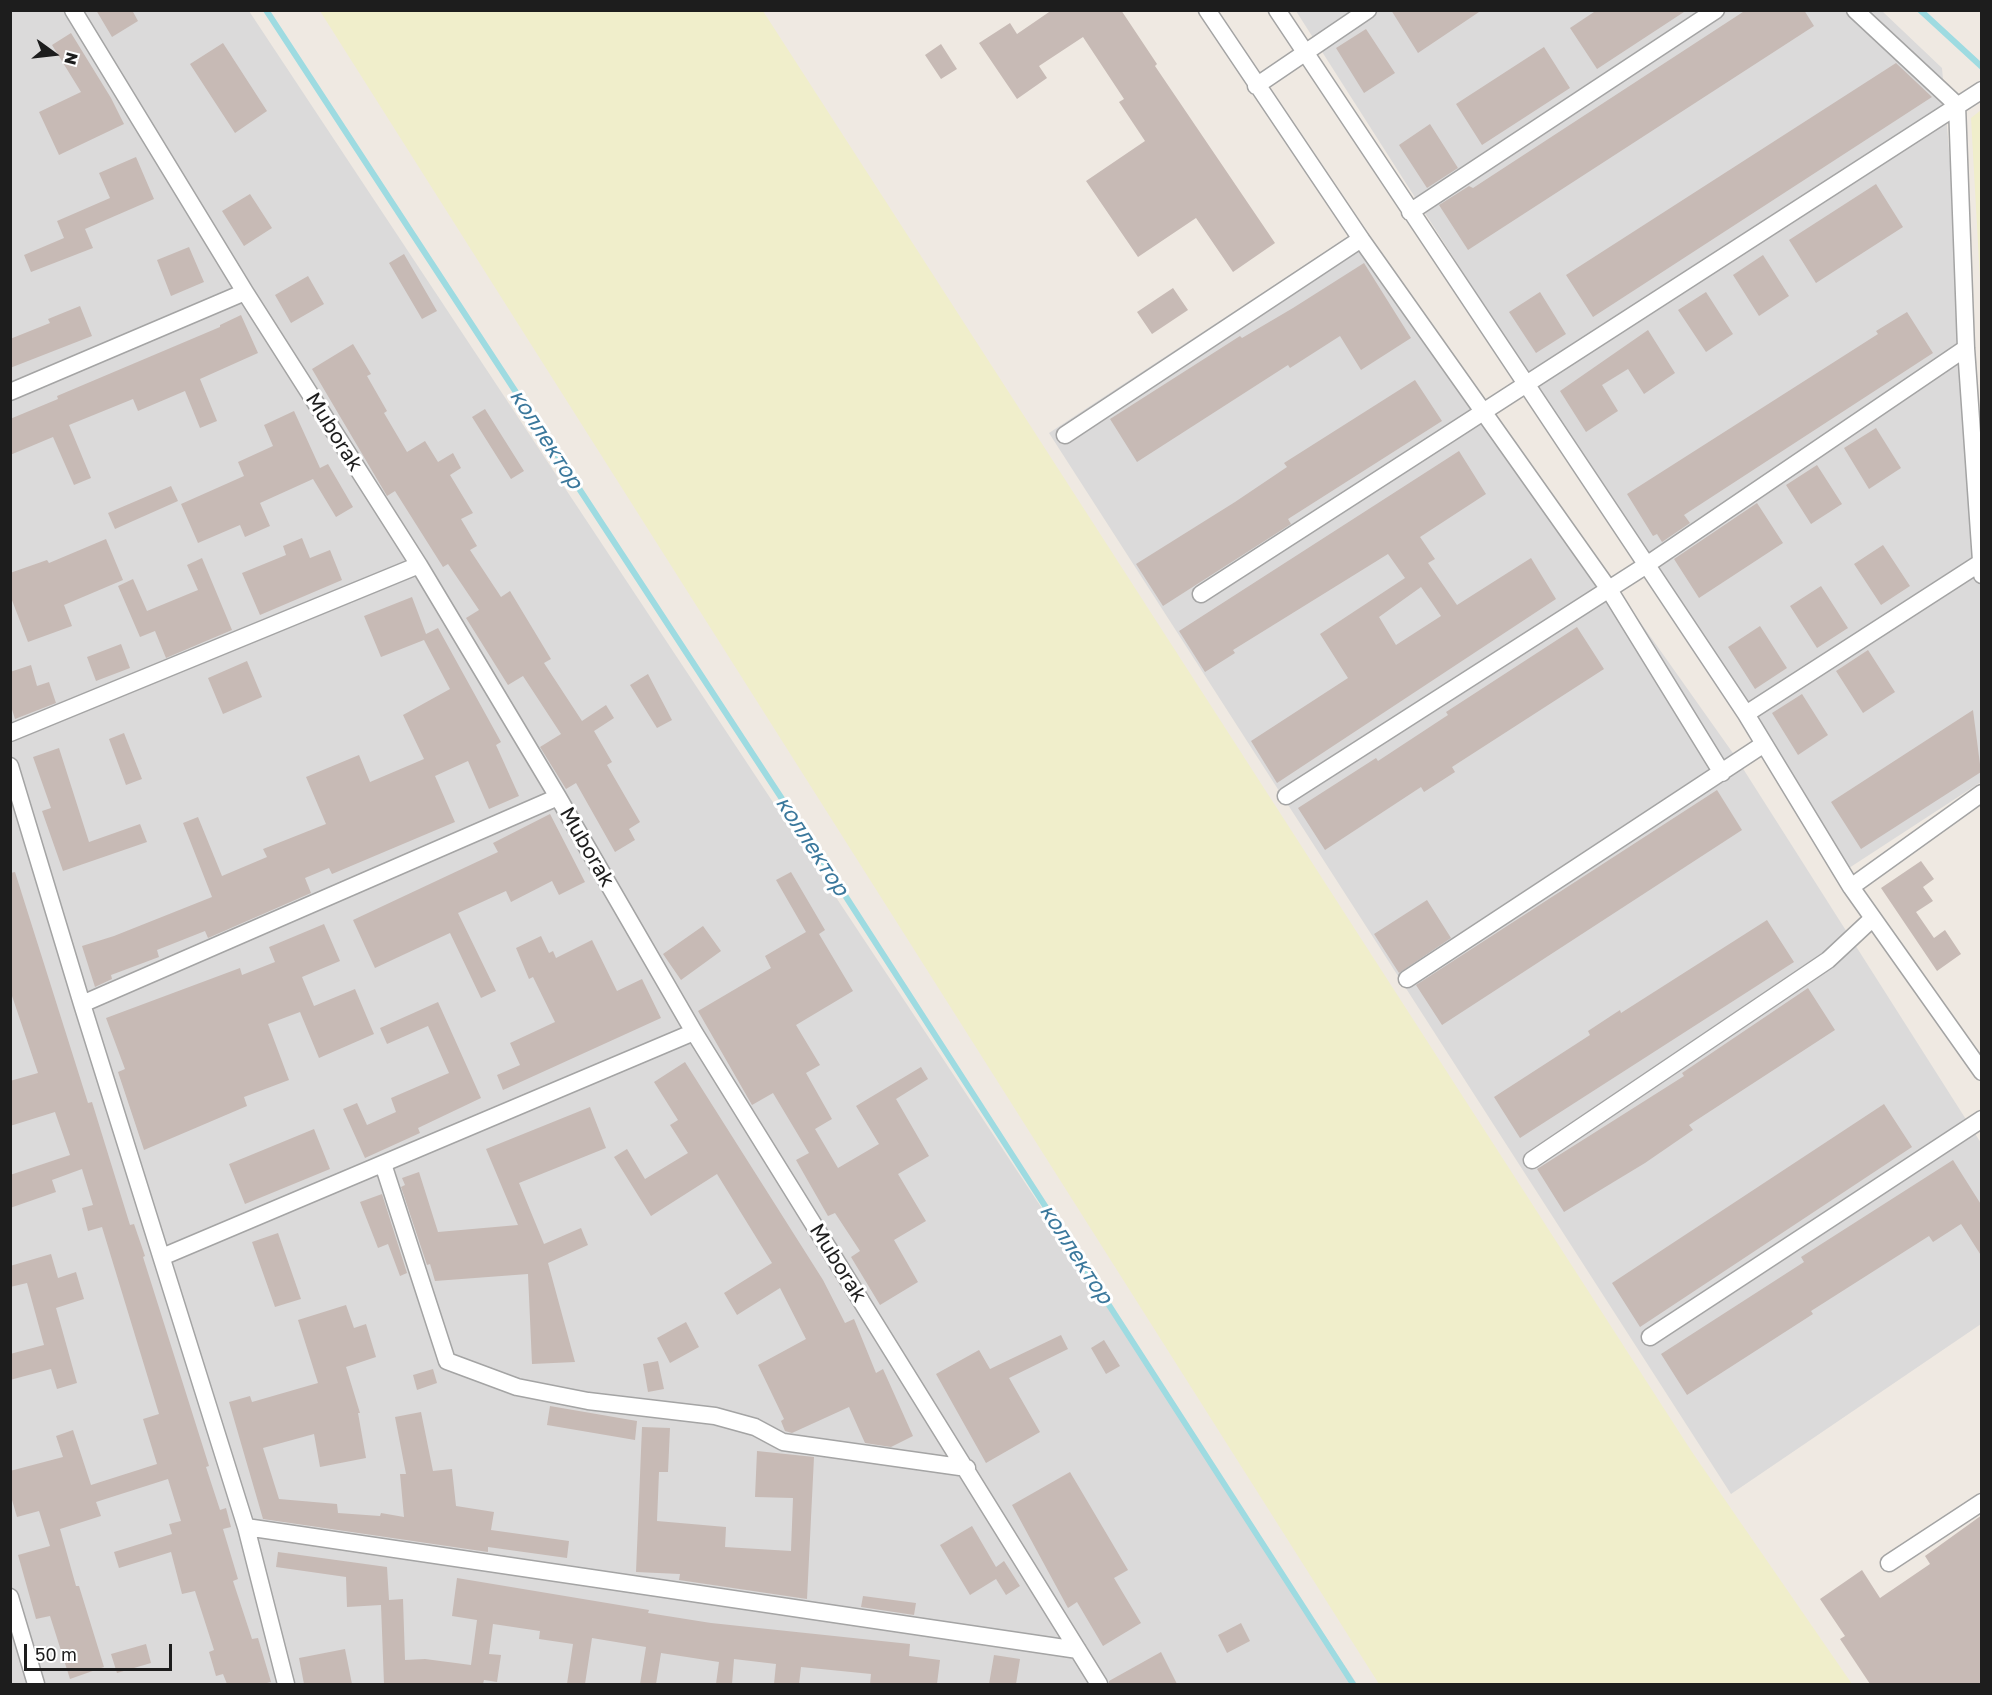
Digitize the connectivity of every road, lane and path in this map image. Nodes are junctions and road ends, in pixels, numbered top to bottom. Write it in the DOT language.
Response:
graph roads {
  1 [pos="73,10"];
  2 [pos="1207,10"];
  3 [pos="1277,10"];
  4 [pos="1368,10"];
  5 [pos="1716,10"];
  6 [pos="1855,10"];
  7 [pos="1305,54"];
  8 [pos="1256,86"];
  9 [pos="1982,90"];
  10 [pos="1957,105"];
  11 [pos="1410,212"];
  12 [pos="1361,238"];
  13 [pos="245,292"];
  14 [pos="1966,348"];
  15 [pos="1526,386"];
  16 [pos="10,392"];
  17 [pos="1484,412"];
  18 [pos="1065,435"];
  19 [pos="418,565"];
  20 [pos="1645,566"];
  21 [pos="1981,569"];
  22 [pos="1608,588"];
  23 [pos="1201,594"];
  24 [pos="1746,714"];
  25 [pos="10,734"];
  26 [pos="1764,744"];
  27 [pos="10,766"];
  28 [pos="1722,773"];
  29 [pos="1982,793"];
  30 [pos="1286,796"];
  31 [pos="558,797"];
  32 [pos="1851,888"];
  33 [pos="1873,918"];
  34 [pos="1407,979"];
  35 [pos="82,1005"];
  36 [pos="694,1032"];
  37 [pos="1982,1072"];
  38 [pos="1982,1119"];
  39 [pos="1532,1160"];
  40 [pos="383,1164"];
  41 [pos="162,1257"];
  42 [pos="1650,1337"];
  43 [pos="967,1468"];
  44 [pos="1982,1502"];
  45 [pos="246,1527"];
  46 [pos="1889,1563"];
  47 [pos="10,1597"];
  48 [pos="1078,1650"];
  49 [pos="36,1684"];
  50 [pos="286,1684"];
  51 [pos="1099,1684"];
  1 -- 13 [label="street, Muborak"];
  2 -- 8 [label="street"];
  3 -- 7 [label="street"];
  4 -- 7 [label="street"];
  5 -- 11 [label="street"];
  6 -- 10 [label="street"];
  7 -- 8 [label="street"];
  7 -- 11 [label="street"];
  8 -- 12 [label="street"];
  9 -- 10 [label="street"];
  10 -- 14 [label="street"];
  10 -- 15 [label="street"];
  11 -- 15 [label="street"];
  12 -- 17 [label="street"];
  12 -- 18 [label="street"];
  13 -- 16 [label="street"];
  13 -- 19 [label="street, Muborak"];
  14 -- 20 [label="street"];
  14 -- 21 [label="street"];
  15 -- 17 [label="street"];
  15 -- 20 [label="street"];
  17 -- 22 [label="street"];
  17 -- 23 [label="street"];
  19 -- 25 [label="street"];
  19 -- 31 [label="street, Muborak"];
  20 -- 22 [label="street"];
  20 -- 24 [label="street"];
  21 -- 24 [label="street"];
  22 -- 28 [label="street"];
  22 -- 30 [label="street"];
  24 -- 26 [label="street"];
  26 -- 28 [label="street"];
  26 -- 32 [label="street"];
  27 -- 35 [label="street"];
  28 -- 34 [label="street"];
  29 -- 32 [label="street"];
  31 -- 35 [label="street"];
  31 -- 36 [label="street, Muborak"];
  32 -- 33 [label="street"];
  33 -- 37 [label="street"];
  33 -- 39 [label="street"];
  35 -- 41 [label="street"];
  36 -- 40 [label="street"];
  36 -- 43 [label="street, Muborak"];
  38 -- 42 [label="street"];
  40 -- 41 [label="street"];
  40 -- 43 [label="street"];
  41 -- 45 [label="street"];
  43 -- 48 [label="street, Muborak"];
  44 -- 46 [label="street"];
  45 -- 48 [label="street"];
  45 -- 50 [label="street"];
  47 -- 49 [label="street"];
  48 -- 51 [label="street, Muborak"];
}
